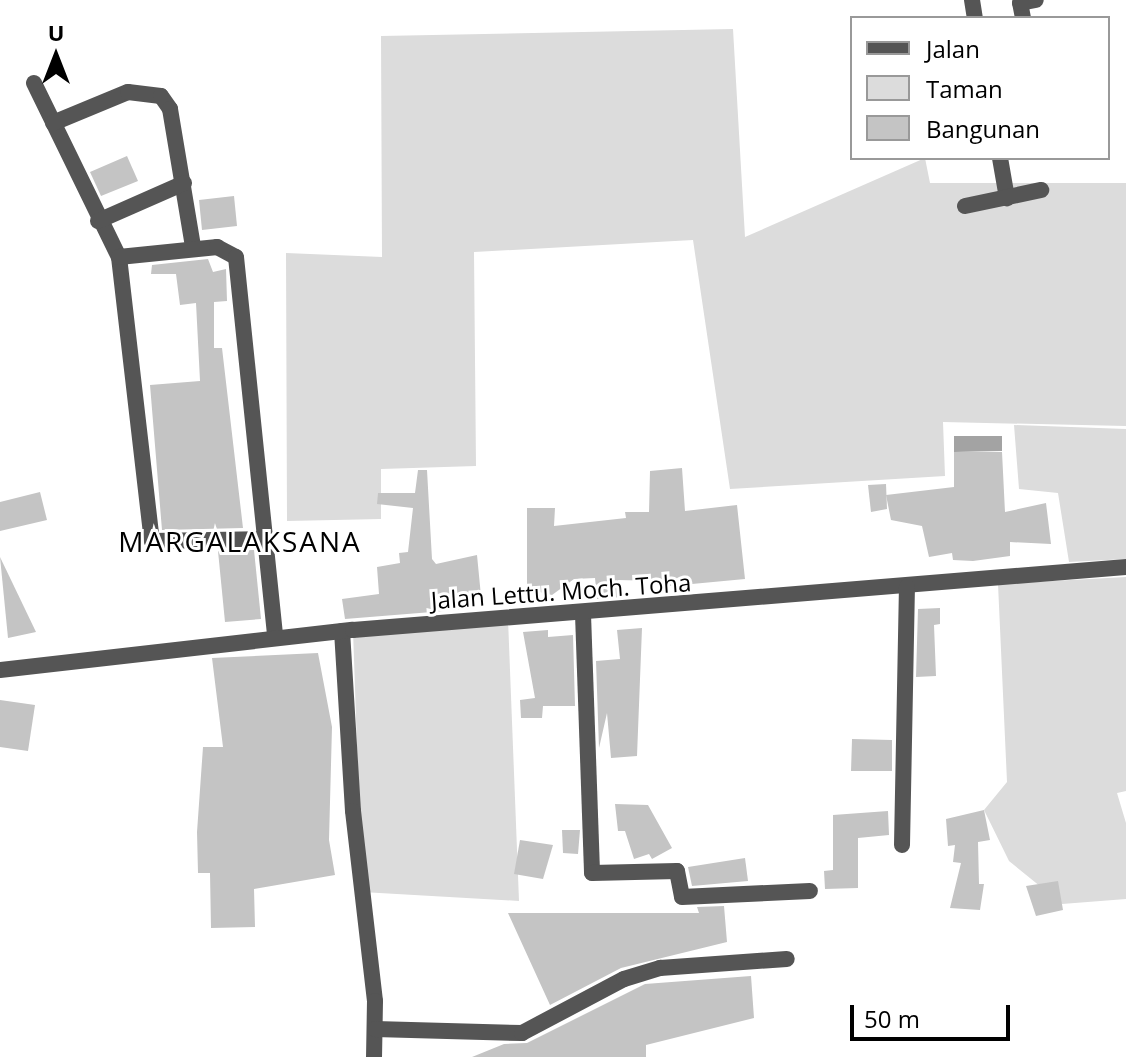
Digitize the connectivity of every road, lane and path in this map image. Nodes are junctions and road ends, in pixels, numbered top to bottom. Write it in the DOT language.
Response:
graph roads {
  1 [pos="1036,0"];
  2 [pos="1023,16"];
  3 [pos="34,83"];
  4 [pos="53,123"];
  5 [pos="1000,160"];
  6 [pos="184,183"];
  7 [pos="1041,190"];
  8 [pos="1007,198"];
  9 [pos="965,206"];
  10 [pos="98,221"];
  11 [pos="193,247"];
  12 [pos="119,257"];
  13 [pos="265,539"];
  14 [pos="1126,567"];
  15 [pos="907,587"];
  16 [pos="583,614"];
  17 [pos="342,631"];
  18 [pos="275,637"];
  19 [pos="0,670"];
  20 [pos="902,845"];
  21 [pos="810,891"];
  22 [pos="787,959"];
  23 [pos="375,1029"];
  24 [pos="374,1057"];
  1 -- 2 [label="street"];
  3 -- 4 [label="street"];
  4 -- 6 [label="street"];
  4 -- 10 [label="street"];
  5 -- 8 [label="street"];
  6 -- 10 [label="street"];
  6 -- 11 [label="street"];
  7 -- 8 [label="street"];
  8 -- 9 [label="street"];
  10 -- 12 [label="street"];
  11 -- 12 [label="street"];
  11 -- 13 [label="street"];
  12 -- 13 [label="street"];
  13 -- 18 [label="street"];
  14 -- 15 [label="street, Jalan Lettu. Moch. Toha"];
  15 -- 16 [label="street, Jalan Lettu. Moch. Toha"];
  15 -- 20 [label="street"];
  16 -- 17 [label="street, Jalan Lettu. Moch. Toha"];
  16 -- 21 [label="street"];
  17 -- 18 [label="street, Jalan Lettu. Moch. Toha"];
  17 -- 23 [label="street"];
  18 -- 19 [label="street, Jalan Lettu. Moch. Toha"];
  22 -- 23 [label="street"];
  23 -- 24 [label="street"];
}
